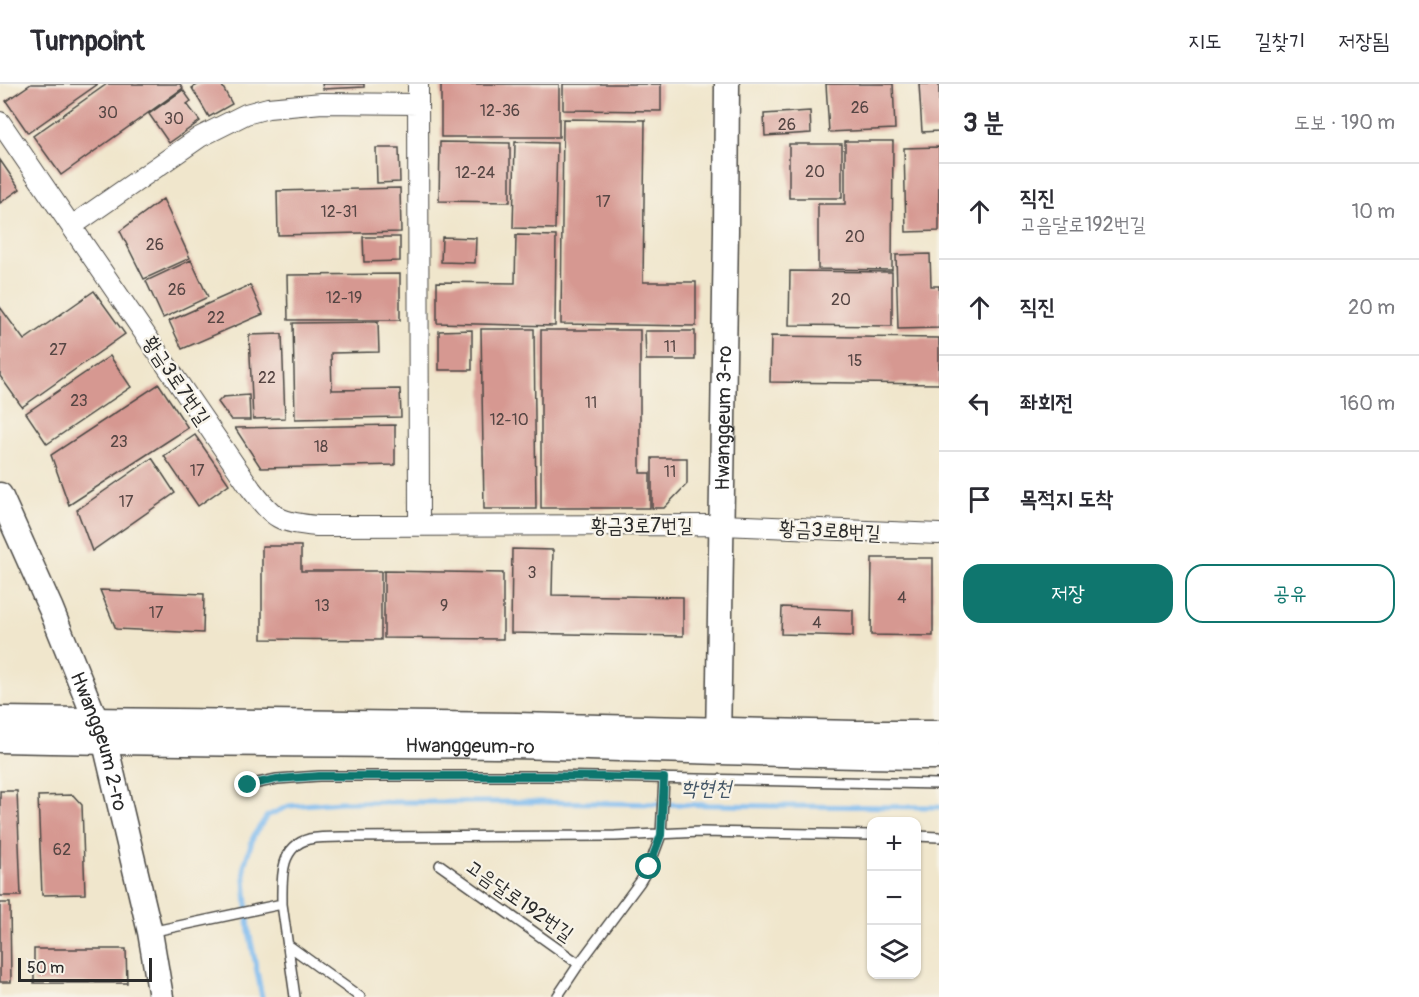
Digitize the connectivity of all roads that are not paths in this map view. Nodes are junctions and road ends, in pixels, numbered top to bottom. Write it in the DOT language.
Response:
graph roads {
  1 [pos="418,84"];
  2 [pos="727,84"];
  3 [pos="418,104"];
  4 [pos="0,122"];
  5 [pos="72,226"];
  6 [pos="0,495"];
  7 [pos="419,524"];
  8 [pos="722,525"];
  9 [pos="939,534"];
  10 [pos="0,719"];
  11 [pos="100,732"];
  12 [pos="939,733"];
  13 [pos="0,740"];
  14 [pos="718,741"];
  15 [pos="939,757"];
  16 [pos="663,783"];
  17 [pos="939,784"];
  18 [pos="248,785"];
  19 [pos="661,830"];
  20 [pos="867,835"];
  21 [pos="921,836"];
  22 [pos="939,837"];
  23 [pos="440,865"];
  24 [pos="282,904"];
  25 [pos="150,932"];
  26 [pos="288,945"];
  27 [pos="579,964"];
  28 [pos="161,997"];
  29 [pos="295,997"];
  30 [pos="360,997"];
  31 [pos="557,997"];
  1 -- 3 [label="street"];
  2 -- 8 [label="street, Hwanggeum 3-ro"];
  3 -- 5 [label="street"];
  3 -- 7 [label="street"];
  4 -- 5 [label="street, 황금3로7번길"];
  5 -- 7 [label="street, 황금3로7번길"];
  6 -- 11 [label="street, Hwanggeum 2-ro"];
  7 -- 8 [label="street, 황금3로7번길"];
  8 -- 9 [label="street, 황금3로8번길"];
  8 -- 14 [label="street, Hwanggeum 3-ro"];
  10 -- 11 [label="street, Hwanggeum-ro"];
  11 -- 13 [label="street, Hwanggeum-ro"];
  11 -- 14 [label="street, Hwanggeum-ro"];
  11 -- 25 [label="street, Hwanggeum 2-ro"];
  12 -- 14 [label="street, Hwanggeum-ro"];
  14 -- 15 [label="street, Hwanggeum-ro"];
  16 -- 17 [label="lane"];
  16 -- 18 [label="lane"];
  16 -- 19 [label="lane, 고음달로192번길"];
  19 -- 20 [label="lane"];
  19 -- 24 [label="lane"];
  19 -- 27 [label="lane, 고음달로192번길"];
  21 -- 22 [label="lane"];
  23 -- 27 [label="lane, 고음달로192번길"];
  24 -- 25 [label="lane"];
  24 -- 26 [label="lane"];
  25 -- 28 [label="street, Hwanggeum 2-ro"];
  26 -- 29 [label="lane"];
  26 -- 30 [label="lane"];
  27 -- 31 [label="lane, 고음달로192번길"];
}
